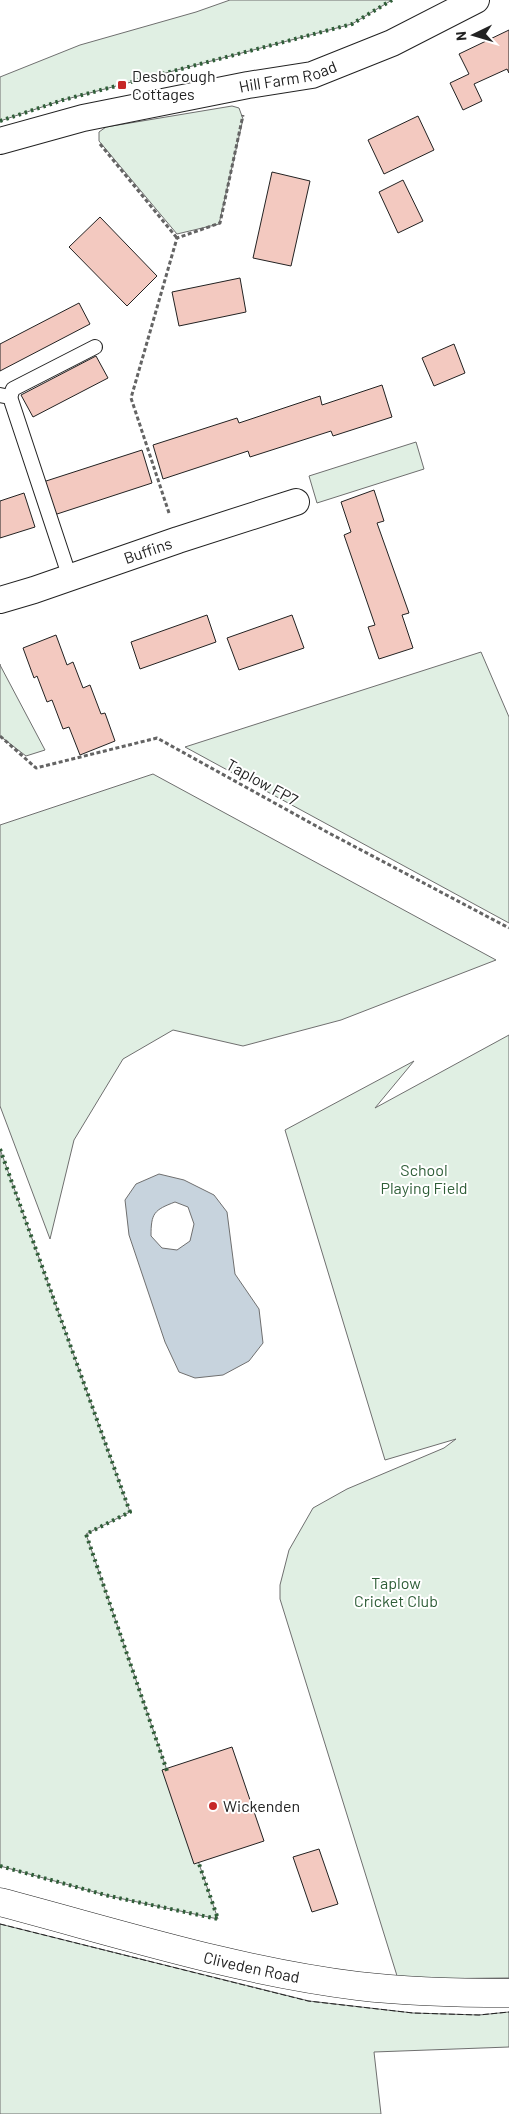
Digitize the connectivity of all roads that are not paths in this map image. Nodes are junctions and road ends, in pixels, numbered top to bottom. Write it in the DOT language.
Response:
graph roads {
  1 [pos="476,0"];
  2 [pos="0,141"];
  3 [pos="95,347"];
  4 [pos="5,396"];
  5 [pos="296,502"];
  6 [pos="70,578"];
  7 [pos="0,600"];
  8 [pos="0,1902"];
  9 [pos="509,1994"];
  1 -- 2 [label="street, Hill Farm Road"];
  3 -- 4 [label="lane"];
  4 -- 6 [label="lane"];
  5 -- 6 [label="street, Buffins"];
  6 -- 7 [label="street, Buffins"];
  8 -- 9 [label="street, Cliveden Road"];
}
